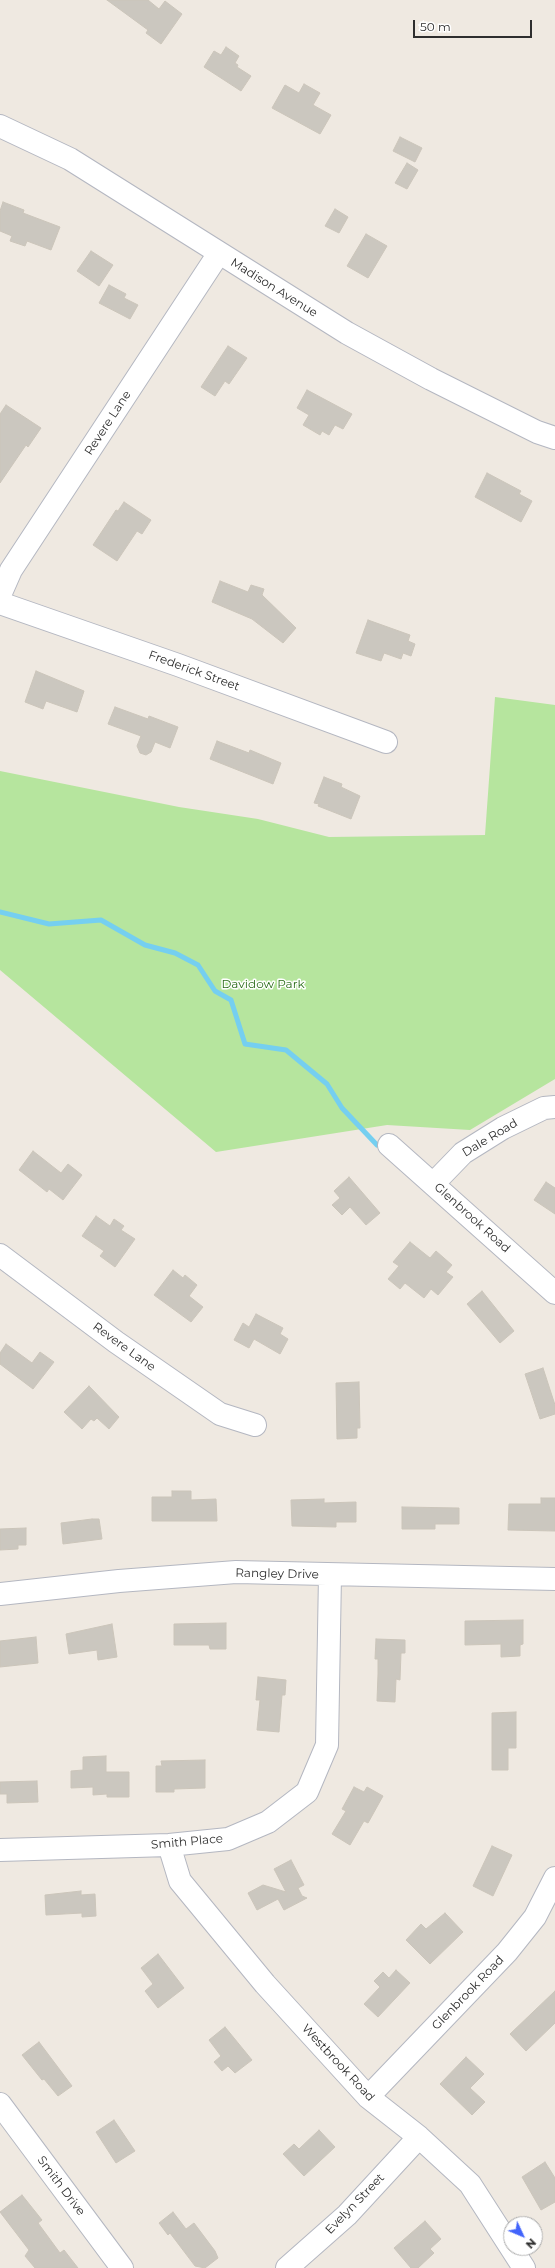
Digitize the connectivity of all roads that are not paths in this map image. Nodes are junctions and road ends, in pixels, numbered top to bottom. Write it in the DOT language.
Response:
graph roads {
  1 [pos="0,126"];
  2 [pos="219,253"];
  3 [pos="555,438"];
  4 [pos="0,595"];
  5 [pos="0,603"];
  6 [pos="386,742"];
  7 [pos="555,1107"];
  8 [pos="389,1145"];
  9 [pos="434,1183"];
  10 [pos="0,1256"];
  11 [pos="555,1293"];
  12 [pos="255,1425"];
  13 [pos="330,1575"];
  14 [pos="555,1579"];
  15 [pos="0,1594"];
  16 [pos="168,1845"];
  17 [pos="0,1850"];
  18 [pos="555,1878"];
  19 [pos="368,2097"];
  20 [pos="0,2104"];
  21 [pos="419,2137"];
  22 [pos="122,2268"];
  23 [pos="287,2268"];
  24 [pos="524,2268"];
  1 -- 2 [label="street, Madison Avenue"];
  2 -- 3 [label="street, Madison Avenue"];
  2 -- 4 [label="street, Revere Lane"];
  5 -- 6 [label="street, Frederick Street"];
  7 -- 9 [label="street, Dale Road"];
  8 -- 9 [label="street, Glenbrook Road"];
  9 -- 11 [label="street, Glenbrook Road"];
  10 -- 12 [label="street, Revere Lane"];
  13 -- 14 [label="street, Rangley Drive"];
  13 -- 15 [label="street, Rangley Drive"];
  13 -- 16 [label="street, Smith Place"];
  16 -- 17 [label="street, Smith Place"];
  16 -- 19 [label="street, Westbrook Road"];
  18 -- 19 [label="street, Glenbrook Road"];
  19 -- 21 [label="street, Westbrook Road"];
  20 -- 22 [label="street, Smith Drive"];
  21 -- 23 [label="street, Evelyn Street"];
  21 -- 24 [label="street, Westbrook Road"];
}
